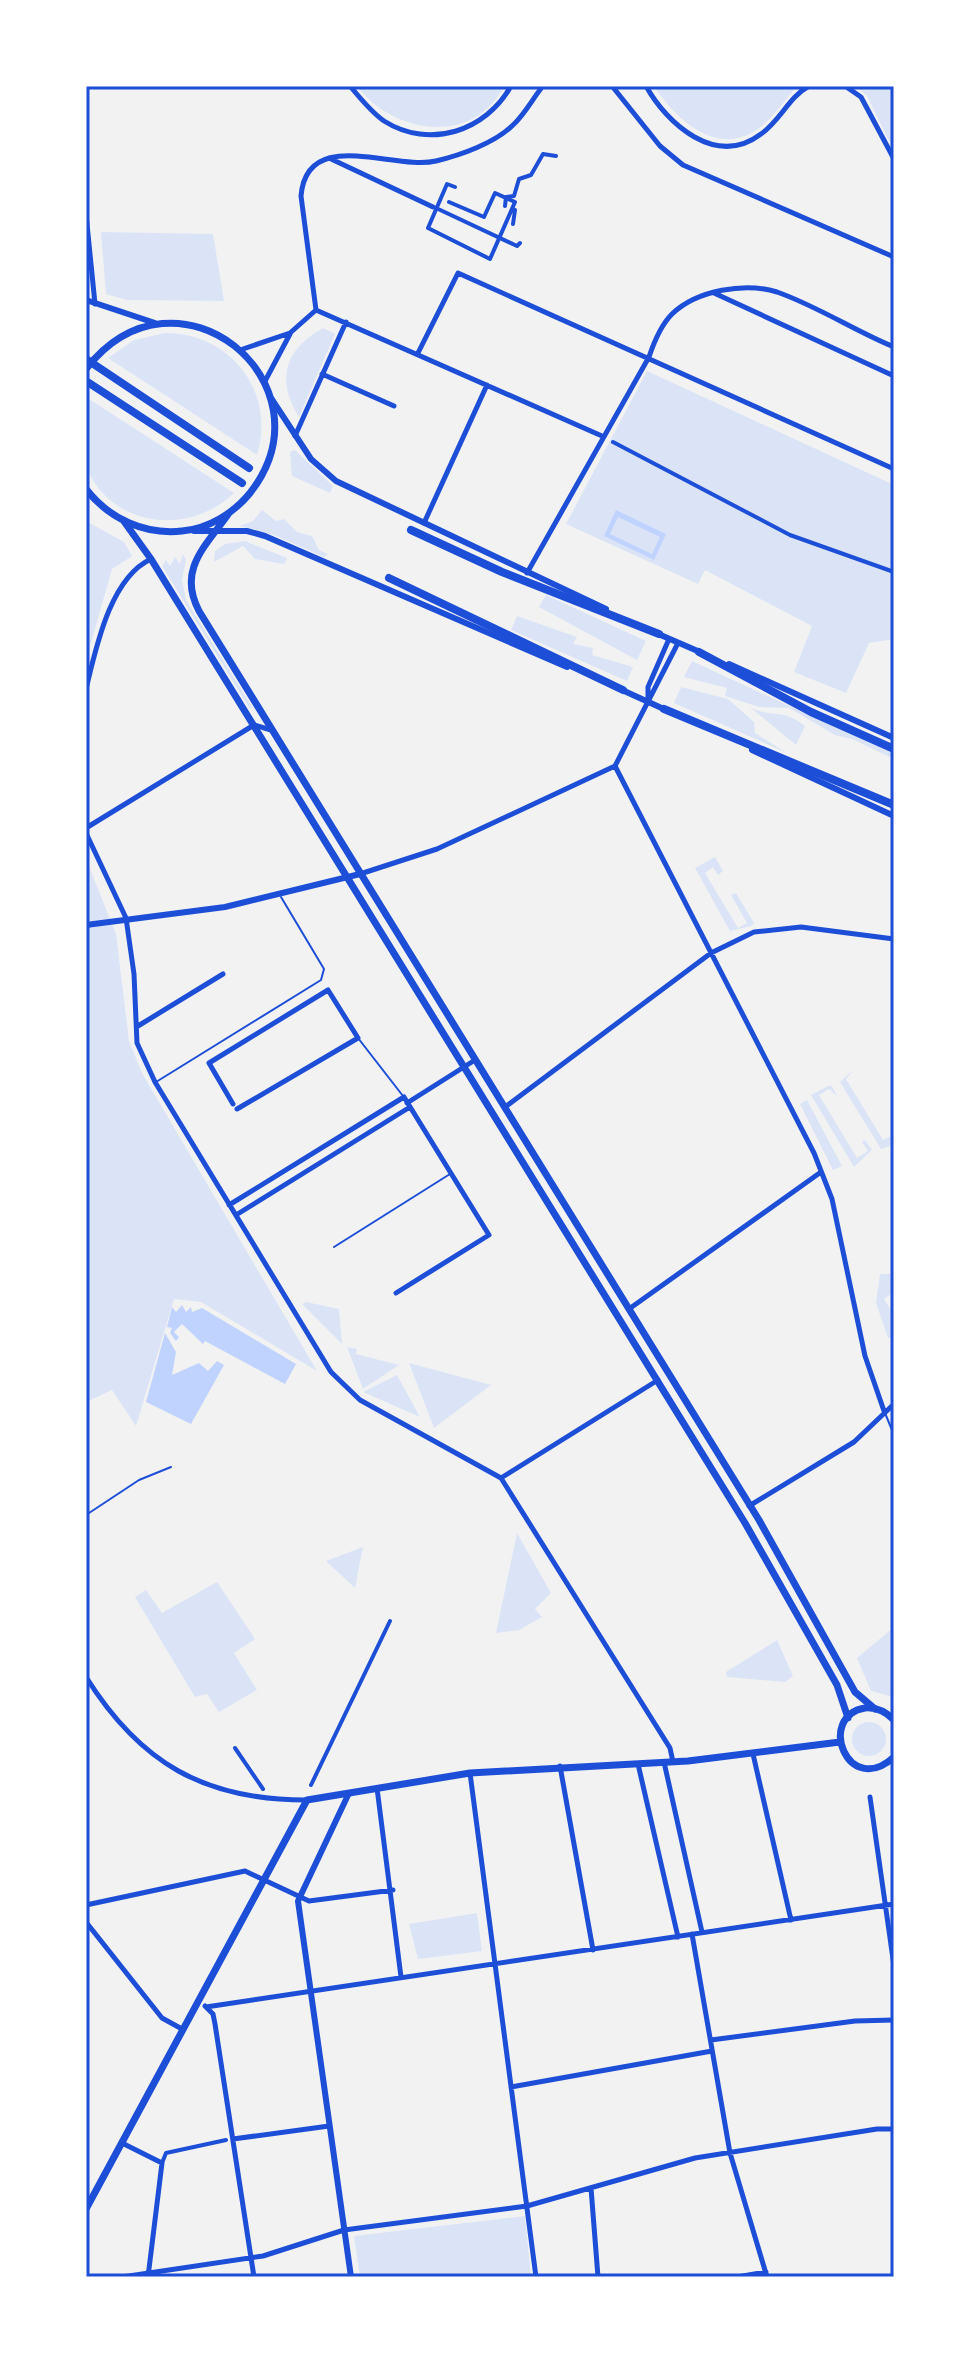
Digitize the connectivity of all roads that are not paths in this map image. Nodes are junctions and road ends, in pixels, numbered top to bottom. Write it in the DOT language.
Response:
graph roads {
  1 [pos="350,86"];
  2 [pos="511,86"];
  3 [pos="543,86"];
  4 [pos="612,86"];
  5 [pos="646,86"];
  6 [pos="809,86"];
  7 [pos="845,86"];
  8 [pos="556,156"];
  9 [pos="329,157"];
  10 [pos="894,159"];
  11 [pos="455,187"];
  12 [pos="506,197"];
  13 [pos="449,202"];
  14 [pos="505,206"];
  15 [pos="435,208"];
  16 [pos="512,209"];
  17 [pos="86,214"];
  18 [pos="513,224"];
  19 [pos="500,236"];
  20 [pos="520,243"];
  21 [pos="894,257"];
  22 [pos="714,293"];
  23 [pos="86,300"];
  24 [pos="95,305"];
  25 [pos="316,310"];
  26 [pos="346,322"];
  27 [pos="155,323"];
  28 [pos="290,333"];
  29 [pos="894,347"];
  30 [pos="240,350"];
  31 [pos="418,353"];
  32 [pos="647,358"];
  33 [pos="86,359"];
  34 [pos="86,369"];
  35 [pos="322,374"];
  36 [pos="894,376"];
  37 [pos="86,381"];
  38 [pos="264,383"];
  39 [pos="487,385"];
  40 [pos="269,395"];
  41 [pos="394,406"];
  42 [pos="295,436"];
  43 [pos="602,436"];
  44 [pos="613,442"];
  45 [pos="249,468"];
  46 [pos="894,469"];
  47 [pos="242,483"];
  48 [pos="86,489"];
  49 [pos="229,513"];
  50 [pos="123,520"];
  51 [pos="424,524"];
  52 [pos="188,530"];
  53 [pos="411,530"];
  54 [pos="216,532"];
  55 [pos="151,559"];
  56 [pos="894,572"];
  57 [pos="527,573"];
  58 [pos="389,578"];
  59 [pos="659,634"];
  60 [pos="669,639"];
  61 [pos="678,643"];
  62 [pos="699,652"];
  63 [pos="86,689"];
  64 [pos="623,690"];
  65 [pos="648,702"];
  66 [pos="664,709"];
  67 [pos="254,725"];
  68 [pos="272,731"];
  69 [pos="894,738"];
  70 [pos="894,749"];
  71 [pos="615,766"];
  72 [pos="894,805"];
  73 [pos="894,816"];
  74 [pos="86,830"];
  75 [pos="360,874"];
  76 [pos="348,878"];
  77 [pos="280,895"];
  78 [pos="126,918"];
  79 [pos="86,925"];
  80 [pos="894,939"];
  81 [pos="711,953"];
  82 [pos="223,974"];
  83 [pos="137,1026"];
  84 [pos="358,1038"];
  85 [pos="475,1060"];
  86 [pos="464,1067"];
  87 [pos="155,1082"];
  88 [pos="407,1102"];
  89 [pos="504,1107"];
  90 [pos="821,1172"];
  91 [pos="451,1173"];
  92 [pos="229,1205"];
  93 [pos="236,1215"];
  94 [pos="334,1247"];
  95 [pos="396,1293"];
  96 [pos="629,1309"];
  97 [pos="669,1373"];
  98 [pos="658,1380"];
  99 [pos="894,1404"];
  100 [pos="884,1411"];
  101 [pos="894,1435"];
  102 [pos="171,1467"];
  103 [pos="501,1478"];
  104 [pos="749,1506"];
  105 [pos="739,1513"];
  106 [pos="86,1515"];
  107 [pos="390,1621"];
  108 [pos="86,1677"];
  109 [pos="875,1709"];
  110 [pos="848,1718"];
  111 [pos="894,1720"];
  112 [pos="840,1742"];
  113 [pos="235,1748"];
  114 [pos="753,1754"];
  115 [pos="894,1757"];
  116 [pos="664,1762"];
  117 [pos="673,1762"];
  118 [pos="638,1763"];
  119 [pos="885,1764"];
  120 [pos="560,1766"];
  121 [pos="894,1769"];
  122 [pos="470,1773"];
  123 [pos="311,1785"];
  124 [pos="377,1788"];
  125 [pos="263,1789"];
  126 [pos="349,1793"];
  127 [pos="870,1797"];
  128 [pos="307,1800"];
  129 [pos="264,1878"];
  130 [pos="393,1890"];
  131 [pos="298,1896"];
  132 [pos="894,1904"];
  133 [pos="86,1905"];
  134 [pos="886,1906"];
  135 [pos="791,1920"];
  136 [pos="86,1922"];
  137 [pos="702,1932"];
  138 [pos="692,1934"];
  139 [pos="678,1937"];
  140 [pos="593,1950"];
  141 [pos="495,1964"];
  142 [pos="894,1966"];
  143 [pos="401,1977"];
  144 [pos="312,1991"];
  145 [pos="197,2001"];
  146 [pos="206,2007"];
  147 [pos="894,2020"];
  148 [pos="182,2029"];
  149 [pos="711,2040"];
  150 [pos="712,2051"];
  151 [pos="511,2087"];
  152 [pos="329,2126"];
  153 [pos="894,2129"];
  154 [pos="230,2140"];
  155 [pos="121,2143"];
  156 [pos="730,2153"];
  157 [pos="162,2163"];
  158 [pos="591,2188"];
  159 [pos="527,2206"];
  160 [pos="86,2209"];
  161 [pos="344,2230"];
  162 [pos="251,2258"];
  163 [pos="148,2275"];
  164 [pos="766,2275"];
  165 [pos="122,2277"];
  166 [pos="254,2277"];
  167 [pos="351,2277"];
  168 [pos="536,2277"];
  169 [pos="598,2277"];
  170 [pos="737,2277"];
  1 -- 2 [label="street"];
  3 -- 9 [label="street"];
  4 -- 21 [label="street"];
  5 -- 6 [label="street"];
  7 -- 10 [label="street"];
  8 -- 12 [label="street"];
  9 -- 15 [label="street"];
  9 -- 25 [label="street"];
  11 -- 15 [label="street"];
  12 -- 13 [label="street"];
  12 -- 14 [label="street"];
  12 -- 16 [label="street"];
  15 -- 19 [label="street"];
  15 -- 19 [label="street"];
  16 -- 18 [label="street"];
  16 -- 19 [label="street"];
  17 -- 24 [label="street"];
  19 -- 20 [label="street"];
  22 -- 29 [label="street"];
  22 -- 32 [label="street"];
  22 -- 36 [label="street"];
  23 -- 24 [label="street"];
  24 -- 27 [label="street"];
  25 -- 26 [label="street"];
  25 -- 28 [label="street"];
  26 -- 31 [label="street"];
  26 -- 35 [label="street"];
  27 -- 30 [label="main road"];
  27 -- 34 [label="main road"];
  28 -- 30 [label="street"];
  28 -- 38 [label="street"];
  30 -- 38 [label="main road"];
  31 -- 32 [label="street"];
  31 -- 39 [label="street"];
  32 -- 43 [label="street"];
  32 -- 46 [label="street"];
  33 -- 45 [label="highway"];
  35 -- 41 [label="street"];
  35 -- 42 [label="street"];
  37 -- 47 [label="highway"];
  38 -- 40 [label="main road"];
  39 -- 43 [label="street"];
  39 -- 51 [label="street"];
  40 -- 42 [label="street"];
  40 -- 49 [label="main road"];
  42 -- 51 [label="street"];
  43 -- 57 [label="street"];
  44 -- 56 [label="street"];
  48 -- 50 [label="main road"];
  49 -- 52 [label="main road"];
  49 -- 54 [label="main road"];
  50 -- 52 [label="main road"];
  50 -- 55 [label="main road"];
  51 -- 57 [label="street"];
  52 -- 54 [label="street"];
  53 -- 59 [label="highway"];
  54 -- 64 [label="street"];
  54 -- 68 [label="main road"];
  55 -- 63 [label="street"];
  55 -- 67 [label="main road"];
  57 -- 59 [label="street"];
  58 -- 64 [label="highway"];
  59 -- 60 [label="street"];
  60 -- 61 [label="street"];
  60 -- 65 [label="street"];
  61 -- 62 [label="street"];
  61 -- 65 [label="street"];
  62 -- 69 [label="street"];
  62 -- 70 [label="highway"];
  64 -- 65 [label="street"];
  65 -- 66 [label="street"];
  65 -- 71 [label="street"];
  66 -- 72 [label="highway"];
  66 -- 73 [label="street"];
  67 -- 68 [label="street"];
  67 -- 74 [label="street"];
  67 -- 76 [label="main road"];
  68 -- 75 [label="main road"];
  71 -- 75 [label="street"];
  71 -- 81 [label="street"];
  74 -- 78 [label="street"];
  75 -- 76 [label="street"];
  75 -- 85 [label="main road"];
  76 -- 77 [label="street"];
  76 -- 86 [label="main road"];
  77 -- 78 [label="street"];
  77 -- 87 [label="lane"];
  78 -- 79 [label="street"];
  78 -- 83 [label="street"];
  80 -- 81 [label="street"];
  81 -- 89 [label="street"];
  81 -- 90 [label="street"];
  82 -- 83 [label="street"];
  83 -- 87 [label="street"];
  84 -- 84 [label="street"];
  84 -- 88 [label="lane"];
  85 -- 86 [label="street"];
  85 -- 89 [label="main road"];
  86 -- 88 [label="street"];
  86 -- 98 [label="main road"];
  87 -- 92 [label="street"];
  88 -- 91 [label="street"];
  88 -- 92 [label="street"];
  88 -- 93 [label="street"];
  89 -- 96 [label="main road"];
  90 -- 96 [label="street"];
  90 -- 100 [label="street"];
  91 -- 94 [label="lane"];
  91 -- 95 [label="street"];
  92 -- 93 [label="street"];
  93 -- 103 [label="street"];
  96 -- 97 [label="main road"];
  97 -- 98 [label="main road"];
  97 -- 104 [label="main road"];
  98 -- 103 [label="street"];
  98 -- 105 [label="main road"];
  99 -- 100 [label="street"];
  100 -- 101 [label="lane"];
  100 -- 104 [label="street"];
  102 -- 106 [label="lane"];
  103 -- 117 [label="street"];
  104 -- 105 [label="main road"];
  104 -- 109 [label="main road"];
  105 -- 110 [label="main road"];
  107 -- 123 [label="street"];
  108 -- 128 [label="street"];
  109 -- 110 [label="main road"];
  109 -- 111 [label="main road"];
  110 -- 112 [label="main road"];
  112 -- 114 [label="main road"];
  112 -- 119 [label="main road"];
  113 -- 125 [label="street"];
  114 -- 117 [label="main road"];
  114 -- 135 [label="street"];
  115 -- 119 [label="main road"];
  116 -- 117 [label="main road"];
  116 -- 118 [label="main road"];
  116 -- 137 [label="street"];
  118 -- 120 [label="main road"];
  118 -- 139 [label="street"];
  119 -- 121 [label="main road"];
  120 -- 122 [label="main road"];
  120 -- 140 [label="street"];
  122 -- 124 [label="main road"];
  122 -- 141 [label="street"];
  124 -- 126 [label="main road"];
  124 -- 130 [label="street"];
  126 -- 128 [label="main road"];
  126 -- 131 [label="street"];
  127 -- 134 [label="street"];
  128 -- 129 [label="main road"];
  129 -- 131 [label="street"];
  129 -- 133 [label="street"];
  129 -- 145 [label="main road"];
  130 -- 131 [label="street"];
  130 -- 143 [label="street"];
  131 -- 144 [label="street"];
  132 -- 134 [label="street"];
  134 -- 135 [label="street"];
  134 -- 142 [label="street"];
  135 -- 137 [label="street"];
  136 -- 148 [label="street"];
  137 -- 138 [label="street"];
  138 -- 139 [label="street"];
  138 -- 149 [label="street"];
  139 -- 140 [label="street"];
  140 -- 141 [label="street"];
  141 -- 143 [label="street"];
  141 -- 151 [label="street"];
  143 -- 144 [label="street"];
  144 -- 146 [label="street"];
  144 -- 152 [label="street"];
  145 -- 146 [label="street"];
  145 -- 148 [label="main road"];
  146 -- 154 [label="street"];
  147 -- 149 [label="street"];
  148 -- 155 [label="main road"];
  149 -- 150 [label="street"];
  150 -- 151 [label="street"];
  150 -- 156 [label="street"];
  151 -- 159 [label="street"];
  152 -- 154 [label="street"];
  152 -- 161 [label="street"];
  153 -- 156 [label="street"];
  154 -- 157 [label="street"];
  154 -- 162 [label="street"];
  155 -- 157 [label="street"];
  155 -- 160 [label="main road"];
  156 -- 158 [label="street"];
  156 -- 164 [label="street"];
  157 -- 163 [label="street"];
  158 -- 159 [label="street"];
  158 -- 169 [label="street"];
  159 -- 161 [label="street"];
  159 -- 168 [label="street"];
  161 -- 162 [label="street"];
  161 -- 167 [label="street"];
  162 -- 163 [label="street"];
  162 -- 166 [label="street"];
  163 -- 165 [label="street"];
  164 -- 170 [label="street"];
}
